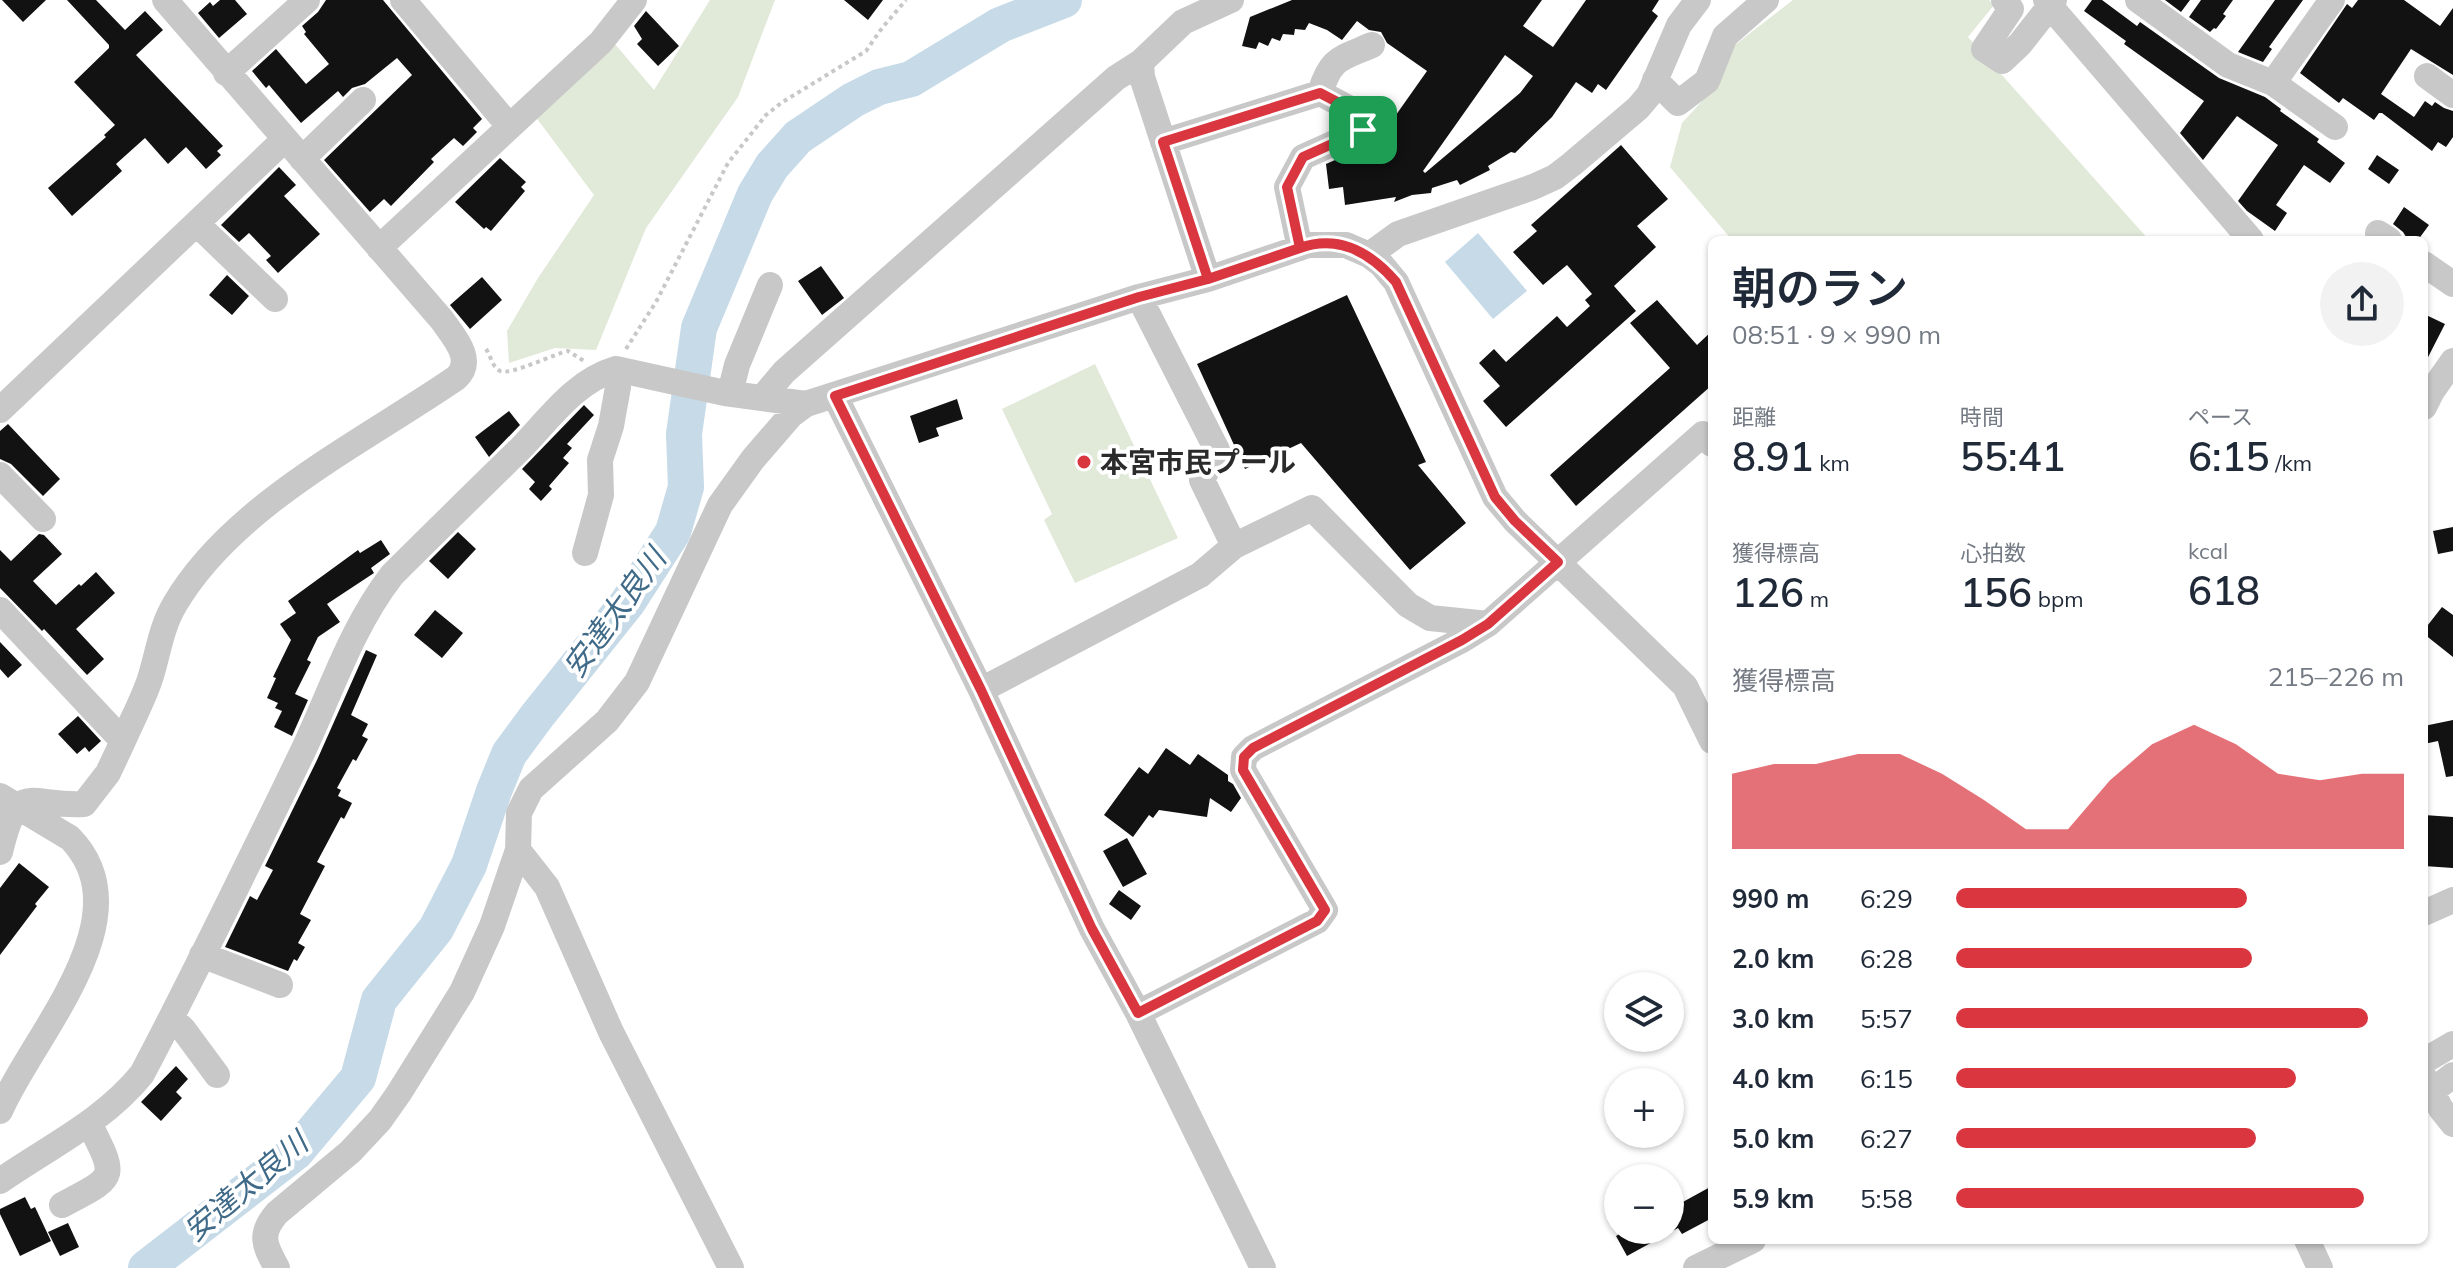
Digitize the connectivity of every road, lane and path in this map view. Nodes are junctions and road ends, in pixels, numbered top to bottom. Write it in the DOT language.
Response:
graph roads {
  1 [pos="165,0"];
  2 [pos="307,0"];
  3 [pos="403,0"];
  4 [pos="634,0"];
  5 [pos="906,0"];
  6 [pos="1231,0"];
  7 [pos="1698,0"];
  8 [pos="1766,0"];
  9 [pos="2004,0"];
  10 [pos="2138,0"];
  11 [pos="2332,0"];
  12 [pos="2050,2"];
  13 [pos="1372,45"];
  14 [pos="1141,62"];
  15 [pos="226,73"];
  16 [pos="2427,76"];
  17 [pos="1655,80"];
  18 [pos="2273,83"];
  19 [pos="1320,93"];
  20 [pos="2453,95"];
  21 [pos="363,100"];
  22 [pos="509,126"];
  23 [pos="2335,127"];
  24 [pos="1163,142"];
  25 [pos="294,149"];
  26 [pos="197,224"];
  27 [pos="2248,236"];
  28 [pos="379,248"];
  29 [pos="1300,248"];
  30 [pos="1369,255"];
  31 [pos="2428,267"];
  32 [pos="1208,279"];
  33 [pos="2453,284"];
  34 [pos="770,285"];
  35 [pos="1139,297"];
  36 [pos="275,299"];
  37 [pos="482,344"];
  38 [pos="615,370"];
  39 [pos="2439,370"];
  40 [pos="727,393"];
  41 [pos="835,396"];
  42 [pos="763,397"];
  43 [pos="2428,397"];
  44 [pos="806,404"];
  45 [pos="0,410"];
  46 [pos="1708,440"];
  47 [pos="0,475"];
  48 [pos="43,519"];
  49 [pos="1234,546"];
  50 [pos="585,553"];
  51 [pos="1558,562"];
  52 [pos="0,610"];
  53 [pos="1488,624"];
  54 [pos="981,690"];
  55 [pos="1708,727"];
  56 [pos="123,741"];
  57 [pos="8,802"];
  58 [pos="518,850"];
  59 [pos="0,852"];
  60 [pos="2453,900"];
  61 [pos="2428,911"];
  62 [pos="202,955"];
  63 [pos="280,985"];
  64 [pos="1138,1013"];
  65 [pos="171,1018"];
  66 [pos="2453,1044"];
  67 [pos="2428,1059"];
  68 [pos="217,1075"];
  69 [pos="2453,1075"];
  70 [pos="2428,1084"];
  71 [pos="2428,1086"];
  72 [pos="0,1111"];
  73 [pos="89,1123"];
  74 [pos="2453,1124"];
  75 [pos="0,1181"];
  76 [pos="62,1205"];
  77 [pos="2309,1244"];
  78 [pos="1748,1251"];
  79 [pos="277,1268"];
  80 [pos="731,1268"];
  81 [pos="1263,1268"];
  82 [pos="1696,1268"];
  83 [pos="2320,1268"];
  1 -- 15 [label="street"];
  2 -- 15 [label="street"];
  3 -- 22 [label="street"];
  4 -- 22 [label="street"];
  5 -- 38 [label="path"];
  6 -- 14 [label="street"];
  7 -- 17 [label="street"];
  8 -- 17 [label="street"];
  9 -- 12 [label="street"];
  10 -- 18 [label="street"];
  11 -- 18 [label="street"];
  12 -- 27 [label="street"];
  13 -- 19 [label="street"];
  14 -- 24 [label="street"];
  14 -- 42 [label="street"];
  15 -- 25 [label="street"];
  16 -- 20 [label="street"];
  17 -- 30 [label="street"];
  18 -- 23 [label="street"];
  19 -- 24 [label="street"];
  19 -- 29 [label="street"];
  21 -- 25 [label="street"];
  22 -- 28 [label="street"];
  24 -- 32 [label="street"];
  25 -- 26 [label="street"];
  25 -- 28 [label="street"];
  26 -- 36 [label="street"];
  26 -- 45 [label="street"];
  28 -- 56 [label="street"];
  29 -- 30 [label="street"];
  29 -- 32 [label="street"];
  30 -- 51 [label="street"];
  31 -- 33 [label="street"];
  32 -- 35 [label="street"];
  34 -- 40 [label="street"];
  35 -- 41 [label="street"];
  35 -- 49 [label="street"];
  37 -- 38 [label="path"];
  38 -- 40 [label="street"];
  38 -- 50 [label="street"];
  38 -- 62 [label="street"];
  39 -- 43 [label="street"];
  40 -- 42 [label="street"];
  41 -- 44 [label="street"];
  41 -- 54 [label="street"];
  42 -- 44 [label="street"];
  44 -- 58 [label="street"];
  46 -- 51 [label="street"];
  47 -- 48 [label="street"];
  49 -- 53 [label="street"];
  49 -- 54 [label="street"];
  51 -- 53 [label="street"];
  51 -- 55 [label="street"];
  52 -- 56 [label="street"];
  53 -- 64 [label="street"];
  54 -- 64 [label="street"];
  56 -- 57 [label="street"];
  57 -- 59 [label="street"];
  57 -- 72 [label="street"];
  58 -- 79 [label="street"];
  58 -- 80 [label="street"];
  60 -- 61 [label="street"];
  62 -- 63 [label="street"];
  62 -- 65 [label="street"];
  64 -- 81 [label="street"];
  65 -- 68 [label="street"];
  65 -- 73 [label="street"];
  66 -- 67 [label="street"];
  69 -- 70 [label="street"];
  71 -- 74 [label="street"];
  73 -- 75 [label="street"];
  73 -- 76 [label="street"];
  77 -- 83 [label="street"];
  78 -- 82 [label="street"];
}
